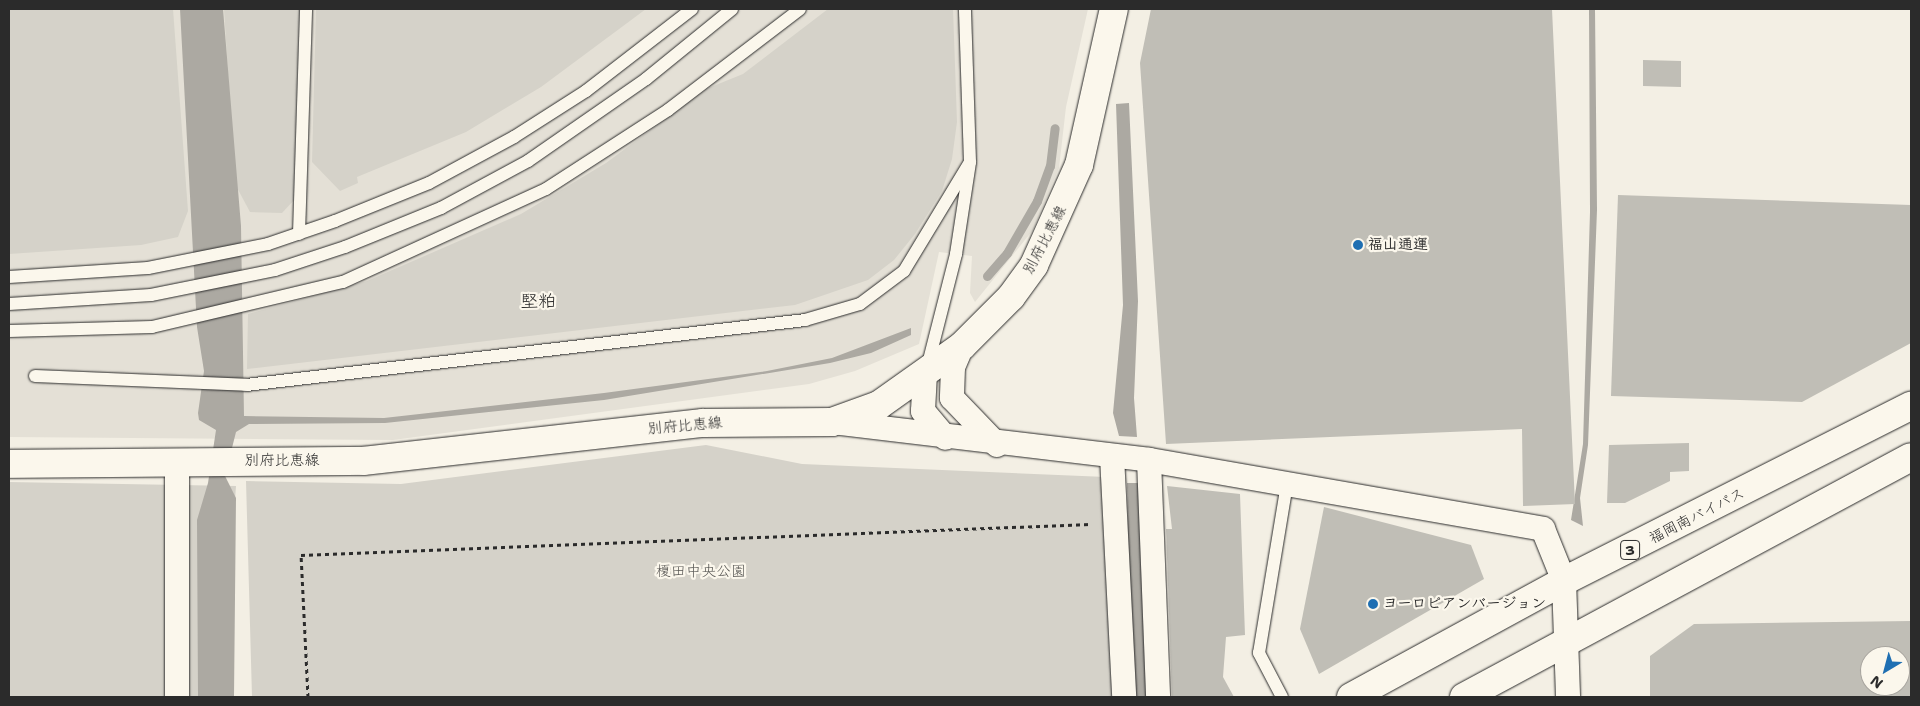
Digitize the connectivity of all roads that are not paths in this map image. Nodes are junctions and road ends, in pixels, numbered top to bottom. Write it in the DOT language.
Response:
graph roads {
  1 [pos="306,9"];
  2 [pos="692,9"];
  3 [pos="732,9"];
  4 [pos="800,9"];
  5 [pos="965,9"];
  6 [pos="1114,9"];
  7 [pos="970,162"];
  8 [pos="299,234"];
  9 [pos="9,277"];
  10 [pos="9,304"];
  11 [pos="9,331"];
  12 [pos="962,346"];
  13 [pos="925,372"];
  14 [pos="35,376"];
  15 [pos="1911,406"];
  16 [pos="832,422"];
  17 [pos="946,438"];
  18 [pos="997,445"];
  19 [pos="1112,456"];
  20 [pos="1911,457"];
  21 [pos="1149,460"];
  22 [pos="188,462"];
  23 [pos="9,464"];
  24 [pos="1287,484"];
  25 [pos="1564,581"];
  26 [pos="1567,640"];
  27 [pos="177,697"];
  28 [pos="1124,697"];
  29 [pos="1158,697"];
  30 [pos="1282,697"];
  31 [pos="1352,697"];
  32 [pos="1464,697"];
  33 [pos="1568,697"];
  1 -- 8 [label="lane"];
  2 -- 8 [label="lane"];
  3 -- 10 [label="lane"];
  4 -- 11 [label="lane"];
  5 -- 7 [label="lane"];
  6 -- 12 [label="main road, 別府比恵線"];
  7 -- 13 [label="lane"];
  7 -- 14 [label="lane"];
  8 -- 9 [label="lane"];
  12 -- 13 [label="main road, 別府比恵線"];
  12 -- 18 [label="street"];
  13 -- 16 [label="main road, 別府比恵線"];
  13 -- 17 [label="street"];
  15 -- 25 [label="main road, 福岡南バイパス / 3"];
  16 -- 17 [label="street"];
  16 -- 22 [label="main road, 別府比恵線"];
  17 -- 18 [label="street"];
  18 -- 19 [label="street"];
  19 -- 21 [label="street"];
  19 -- 28 [label="street"];
  20 -- 26 [label="main road"];
  21 -- 24 [label="street"];
  21 -- 29 [label="street"];
  22 -- 23 [label="main road, 別府比恵線"];
  22 -- 27 [label="street"];
  24 -- 25 [label="street"];
  24 -- 30 [label="lane"];
  25 -- 26 [label="street"];
  25 -- 31 [label="main road, 福岡南バイパス / 3"];
  26 -- 32 [label="main road"];
  26 -- 33 [label="street"];
}
